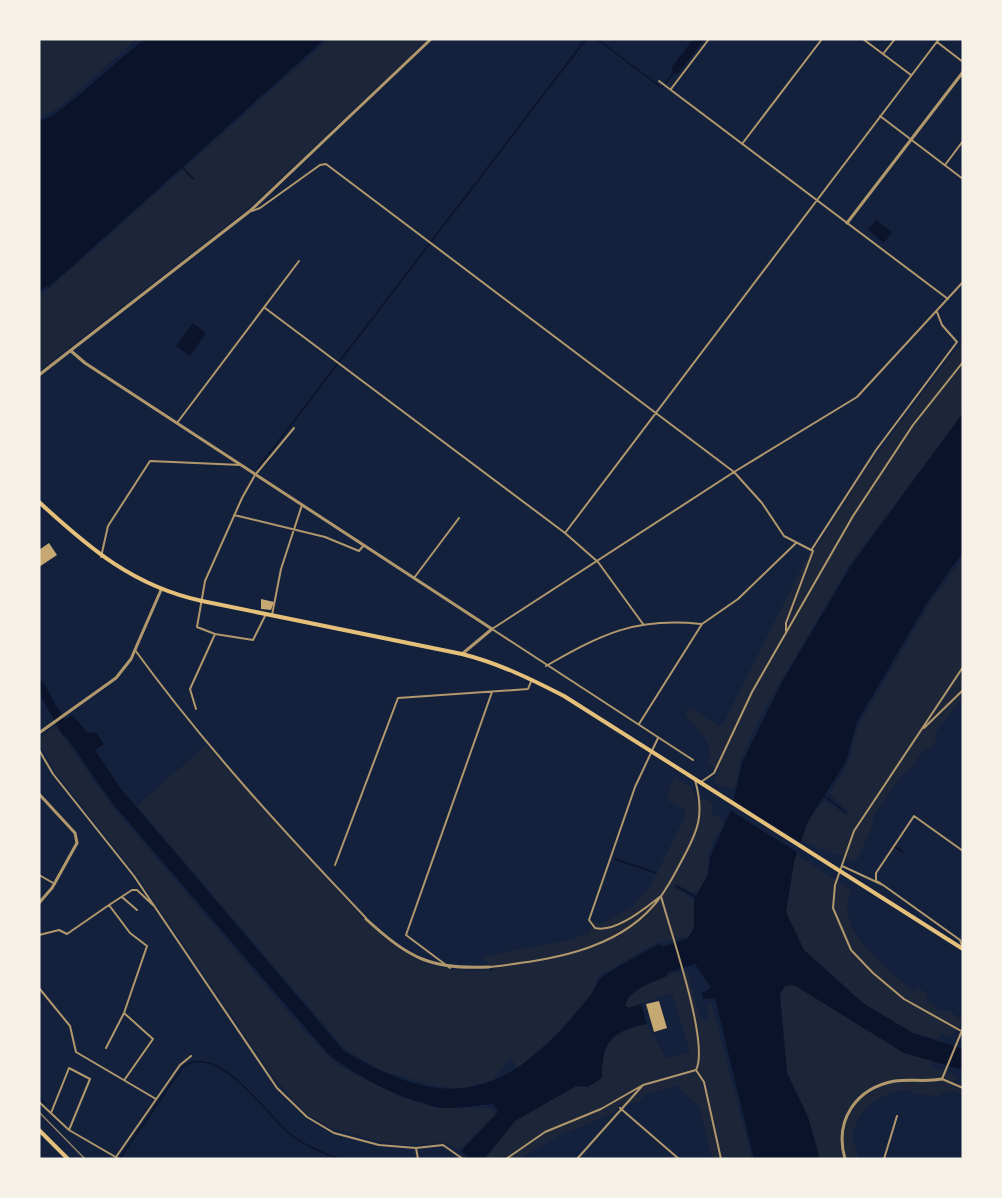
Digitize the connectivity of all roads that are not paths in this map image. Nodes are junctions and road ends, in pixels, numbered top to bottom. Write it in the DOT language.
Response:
graph roads {
  1 [pos="431,39"];
  2 [pos="709,39"];
  3 [pos="822,39"];
  4 [pos="863,39"];
  5 [pos="895,39"];
  6 [pos="938,40"];
  7 [pos="883,54"];
  8 [pos="963,62"];
  9 [pos="963,72"];
  10 [pos="911,75"];
  11 [pos="659,81"];
  12 [pos="670,89"];
  13 [pos="880,116"];
  14 [pos="911,140"];
  15 [pos="963,141"];
  16 [pos="742,144"];
  17 [pos="945,165"];
  18 [pos="963,179"];
  19 [pos="816,200"];
  20 [pos="250,211"];
  21 [pos="847,223"];
  22 [pos="299,261"];
  23 [pos="963,282"];
  24 [pos="948,299"];
  25 [pos="265,308"];
  26 [pos="937,312"];
  27 [pos="71,351"];
  28 [pos="963,362"];
  29 [pos="39,375"];
  30 [pos="655,412"];
  31 [pos="177,423"];
  32 [pos="294,428"];
  33 [pos="241,465"];
  34 [pos="734,472"];
  35 [pos="255,474"];
  36 [pos="39,502"];
  37 [pos="302,505"];
  38 [pos="234,515"];
  39 [pos="459,518"];
  40 [pos="294,528"];
  41 [pos="565,533"];
  42 [pos="795,543"];
  43 [pos="364,546"];
  44 [pos="812,549"];
  45 [pos="101,557"];
  46 [pos="598,562"];
  47 [pos="413,578"];
  48 [pos="160,590"];
  49 [pos="202,601"];
  50 [pos="266,614"];
  51 [pos="272,616"];
  52 [pos="643,624"];
  53 [pos="702,624"];
  54 [pos="492,629"];
  55 [pos="786,631"];
  56 [pos="215,634"];
  57 [pos="135,650"];
  58 [pos="462,654"];
  59 [pos="546,666"];
  60 [pos="963,667"];
  61 [pos="532,679"];
  62 [pos="963,690"];
  63 [pos="492,691"];
  64 [pos="196,709"];
  65 [pos="639,724"];
  66 [pos="922,730"];
  67 [pos="39,733"];
  68 [pos="659,737"];
  69 [pos="39,750"];
  70 [pos="693,760"];
  71 [pos="697,781"];
  72 [pos="39,794"];
  73 [pos="963,852"];
  74 [pos="335,865"];
  75 [pos="842,866"];
  76 [pos="837,870"];
  77 [pos="39,875"];
  78 [pos="55,884"];
  79 [pos="883,885"];
  80 [pos="661,896"];
  81 [pos="122,897"];
  82 [pos="39,903"];
  83 [pos="110,905"];
  84 [pos="154,906"];
  85 [pos="137,910"];
  86 [pos="366,919"];
  87 [pos="39,935"];
  88 [pos="963,949"];
  89 [pos="489,967"];
  90 [pos="450,968"];
  91 [pos="39,988"];
  92 [pos="124,1013"];
  93 [pos="962,1030"];
  94 [pos="106,1048"];
  95 [pos="191,1056"];
  96 [pos="696,1070"];
  97 [pos="942,1079"];
  98 [pos="124,1080"];
  99 [pos="643,1084"];
  100 [pos="963,1088"];
  101 [pos="156,1099"];
  102 [pos="39,1102"];
  103 [pos="620,1108"];
  104 [pos="51,1113"];
  105 [pos="897,1116"];
  106 [pos="39,1130"];
  107 [pos="69,1130"];
  108 [pos="416,1148"];
  109 [pos="117,1158"];
  110 [pos="68,1159"];
  111 [pos="418,1159"];
  112 [pos="463,1159"];
  113 [pos="506,1159"];
  114 [pos="577,1159"];
  115 [pos="679,1159"];
  116 [pos="721,1159"];
  117 [pos="845,1159"];
  118 [pos="884,1159"];
  1 -- 20 [label="street"];
  2 -- 12 [label="street"];
  3 -- 16 [label="street"];
  4 -- 7 [label="street"];
  5 -- 7 [label="street"];
  6 -- 8 [label="street"];
  6 -- 10 [label="street"];
  7 -- 10 [label="street"];
  9 -- 14 [label="street"];
  10 -- 13 [label="street"];
  11 -- 12 [label="street"];
  12 -- 16 [label="street"];
  13 -- 14 [label="street"];
  13 -- 19 [label="street"];
  14 -- 17 [label="street"];
  14 -- 21 [label="street"];
  15 -- 17 [label="street"];
  16 -- 19 [label="street"];
  17 -- 18 [label="street"];
  19 -- 21 [label="street"];
  19 -- 30 [label="street"];
  20 -- 27 [label="street"];
  20 -- 30 [label="street"];
  21 -- 24 [label="street"];
  22 -- 25 [label="street"];
  23 -- 24 [label="street"];
  24 -- 26 [label="street"];
  25 -- 31 [label="street"];
  25 -- 41 [label="street"];
  26 -- 34 [label="street"];
  26 -- 44 [label="street"];
  27 -- 29 [label="street"];
  27 -- 31 [label="street"];
  28 -- 55 [label="street"];
  30 -- 34 [label="street"];
  30 -- 41 [label="street"];
  31 -- 33 [label="street"];
  32 -- 35 [label="street"];
  33 -- 35 [label="street"];
  33 -- 45 [label="street"];
  34 -- 42 [label="street"];
  34 -- 46 [label="street"];
  35 -- 37 [label="street"];
  35 -- 38 [label="street"];
  36 -- 45 [label="main road"];
  37 -- 40 [label="street"];
  37 -- 43 [label="street"];
  38 -- 40 [label="street"];
  38 -- 49 [label="street"];
  39 -- 47 [label="street"];
  40 -- 43 [label="street"];
  40 -- 51 [label="street"];
  41 -- 46 [label="street"];
  42 -- 44 [label="street"];
  42 -- 53 [label="street"];
  43 -- 47 [label="street"];
  44 -- 55 [label="street"];
  45 -- 48 [label="main road"];
  46 -- 52 [label="street"];
  46 -- 54 [label="street"];
  47 -- 54 [label="street"];
  48 -- 49 [label="main road"];
  48 -- 57 [label="street"];
  49 -- 50 [label="main road"];
  49 -- 56 [label="street"];
  50 -- 51 [label="main road"];
  50 -- 56 [label="street"];
  51 -- 58 [label="main road"];
  52 -- 53 [label="street"];
  52 -- 59 [label="street"];
  53 -- 65 [label="street"];
  54 -- 58 [label="street"];
  54 -- 59 [label="street"];
  55 -- 71 [label="street"];
  56 -- 64 [label="street"];
  57 -- 67 [label="street"];
  57 -- 86 [label="street"];
  58 -- 61 [label="main road"];
  59 -- 65 [label="street"];
  60 -- 66 [label="street"];
  61 -- 63 [label="street"];
  61 -- 71 [label="main road"];
  62 -- 66 [label="street"];
  63 -- 74 [label="street"];
  63 -- 90 [label="street"];
  65 -- 68 [label="street"];
  66 -- 75 [label="street"];
  68 -- 70 [label="street"];
  68 -- 80 [label="street"];
  69 -- 84 [label="street"];
  71 -- 76 [label="main road"];
  71 -- 80 [label="street"];
  72 -- 78 [label="street"];
  73 -- 79 [label="street"];
  75 -- 76 [label="street"];
  75 -- 79 [label="street"];
  76 -- 88 [label="main road"];
  76 -- 93 [label="street"];
  77 -- 78 [label="street"];
  78 -- 82 [label="street"];
  79 -- 88 [label="street"];
  80 -- 89 [label="street"];
  80 -- 96 [label="street"];
  81 -- 83 [label="street"];
  81 -- 84 [label="street"];
  81 -- 85 [label="street"];
  83 -- 87 [label="street"];
  83 -- 92 [label="street"];
  84 -- 108 [label="street"];
  86 -- 90 [label="street"];
  89 -- 90 [label="street"];
  91 -- 98 [label="street"];
  92 -- 94 [label="street"];
  92 -- 98 [label="street"];
  93 -- 97 [label="street"];
  95 -- 101 [label="street"];
  96 -- 99 [label="street"];
  96 -- 116 [label="street"];
  97 -- 100 [label="street"];
  97 -- 117 [label="street"];
  98 -- 101 [label="street"];
  99 -- 103 [label="street"];
  99 -- 113 [label="street"];
  101 -- 109 [label="street"];
  102 -- 104 [label="street"];
  103 -- 114 [label="street"];
  103 -- 115 [label="street"];
  104 -- 107 [label="street"];
  104 -- 107 [label="street"];
  105 -- 118 [label="street"];
  106 -- 110 [label="main road"];
  107 -- 109 [label="street"];
  108 -- 111 [label="street"];
  108 -- 112 [label="street"];
}
